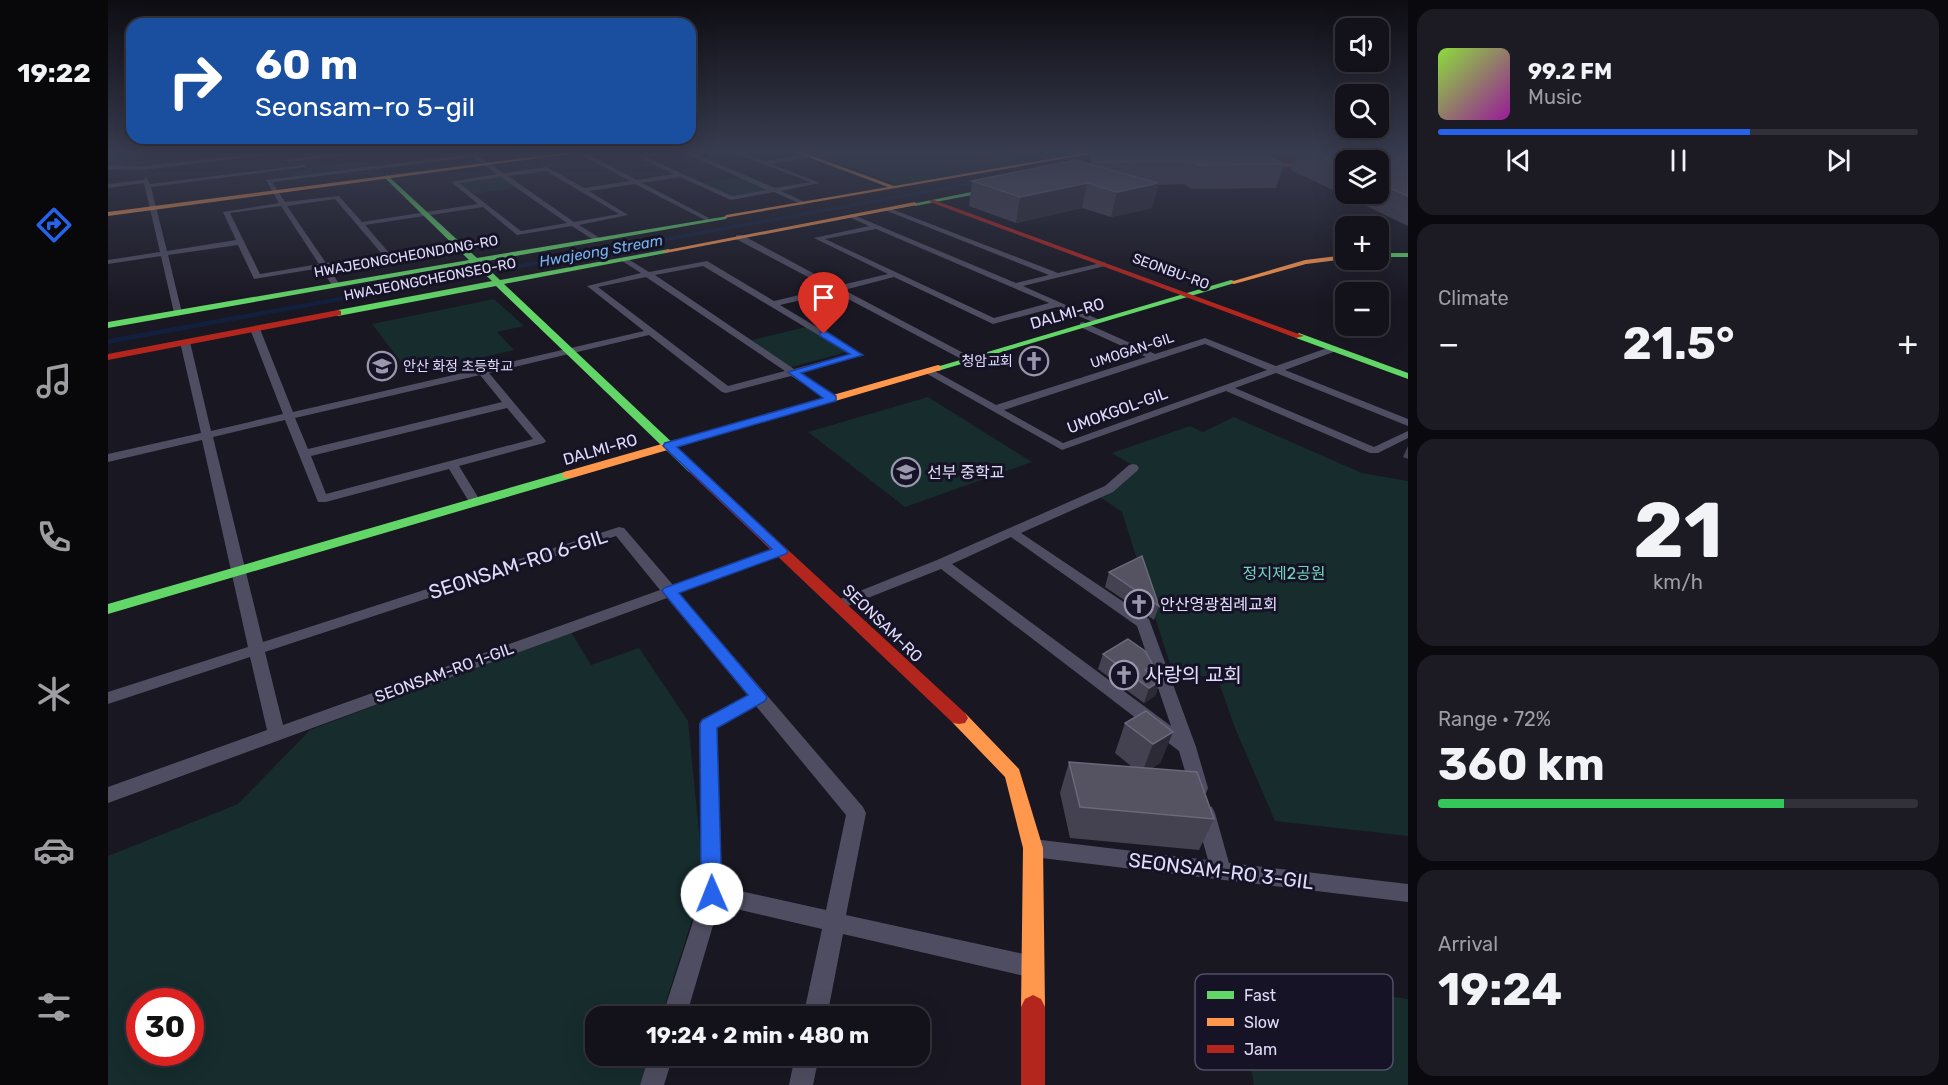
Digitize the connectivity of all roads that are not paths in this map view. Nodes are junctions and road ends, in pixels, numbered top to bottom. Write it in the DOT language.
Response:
graph roads {
  1 [pos="152,203"];
  2 [pos="197,203"];
  3 [pos="251,203"];
  4 [pos="282,203"];
  5 [pos="343,203"];
  6 [pos="414,203"];
  7 [pos="482,203"];
  8 [pos="542,203"];
  9 [pos="604,203"];
  10 [pos="676,203"];
  11 [pos="799,203"];
  12 [pos="918,203"];
  13 [pos="935,203"];
  14 [pos="485,205"];
  15 [pos="153,208"];
  16 [pos="889,210"];
  17 [pos="108,214"];
  18 [pos="426,214"];
  19 [pos="851,216"];
  20 [pos="707,219"];
  21 [pos="361,224"];
  22 [pos="573,224"];
  23 [pos="876,227"];
  24 [pos="739,237"];
  25 [pos="595,239"];
  26 [pos="240,242"];
  27 [pos="164,253"];
  28 [pos="1389,255"];
  29 [pos="1408,255"];
  30 [pos="1335,258"];
  31 [pos="625,259"];
  32 [pos="108,262"];
  33 [pos="478,263"];
  34 [pos="1102,264"];
  35 [pos="323,266"];
  36 [pos="649,274"];
  37 [pos="894,275"];
  38 [pos="1056,275"];
  39 [pos="497,280"];
  40 [pos="336,285"];
  41 [pos="1014,286"];
  42 [pos="836,289"];
  43 [pos="1187,295"];
  44 [pos="773,304"];
  45 [pos="1057,304"];
  46 [pos="178,313"];
  47 [pos="1098,321"];
  48 [pos="108,325"];
  49 [pos="1083,325"];
  50 [pos="255,329"];
  51 [pos="651,332"];
  52 [pos="185,342"];
  53 [pos="1333,349"];
  54 [pos="569,351"];
  55 [pos="108,357"];
  56 [pos="1154,357"];
  57 [pos="969,359"];
  58 [pos="1276,369"];
  59 [pos="482,371"];
  60 [pos="927,371"];
  61 [pos="793,372"];
  62 [pos="1408,376"];
  63 [pos="1227,388"];
  64 [pos="832,399"];
  65 [pos="509,404"];
  66 [pos="995,409"];
  67 [pos="290,416"];
  68 [pos="1408,423"];
  69 [pos="1408,434"];
  70 [pos="207,435"];
  71 [pos="669,446"];
  72 [pos="304,454"];
  73 [pos="108,458"];
  74 [pos="452,464"];
  75 [pos="1132,468"];
  76 [pos="475,502"];
  77 [pos="1013,533"];
  78 [pos="781,551"];
  79 [pos="942,563"];
  80 [pos="238,571"];
  81 [pos="670,591"];
  82 [pos="840,604"];
  83 [pos="108,609"];
  84 [pos="257,650"];
  85 [pos="759,697"];
  86 [pos="108,698"];
  87 [pos="276,733"];
  88 [pos="1187,747"];
  89 [pos="108,795"];
  90 [pos="1034,848"];
  91 [pos="1221,872"];
  92 [pos="1408,893"];
  93 [pos="712,894"];
  94 [pos="834,921"];
  95 [pos="1033,967"];
  96 [pos="677,1006"];
  97 [pos="817,1006"];
  98 [pos="658,1066"];
  99 [pos="805,1066"];
  100 [pos="652,1085"];
  101 [pos="801,1085"];
  102 [pos="1033,1085"];
  1 -- 15 [label="street"];
  2 -- 15 [label="street"];
  3 -- 26 [label="street"];
  4 -- 35 [label="street"];
  5 -- 21 [label="street"];
  6 -- 18 [label="street, SEONSAM-RO"];
  7 -- 14 [label="street"];
  8 -- 22 [label="street"];
  9 -- 22 [label="street"];
  10 -- 20 [label="street"];
  11 -- 20 [label="street, HWAJEONGCHEONDONG-RO"];
  12 -- 16 [label="street, HWAJEONGCHEONSEO-RO"];
  13 -- 34 [label="street, SEONBU-RO"];
  14 -- 18 [label="street"];
  14 -- 22 [label="street"];
  15 -- 17 [label="street"];
  15 -- 27 [label="street"];
  16 -- 19 [label="street, HWAJEONGCHEONSEO-RO"];
  16 -- 38 [label="street"];
  18 -- 21 [label="street"];
  18 -- 33 [label="street, SEONSAM-RO"];
  19 -- 23 [label="street"];
  19 -- 24 [label="street, HWAJEONGCHEONSEO-RO"];
  20 -- 25 [label="street, HWAJEONGCHEONDONG-RO"];
  21 -- 35 [label="street"];
  22 -- 25 [label="street"];
  23 -- 37 [label="street"];
  23 -- 41 [label="street"];
  24 -- 31 [label="street, HWAJEONGCHEONSEO-RO"];
  24 -- 42 [label="street"];
  25 -- 33 [label="street, HWAJEONGCHEONDONG-RO"];
  26 -- 27 [label="street"];
  26 -- 35 [label="street"];
  27 -- 32 [label="street"];
  27 -- 46 [label="street"];
  28 -- 29 [label="street"];
  30 -- 43 [label="street, DALMI-RO"];
  31 -- 36 [label="street"];
  31 -- 39 [label="street, HWAJEONGCHEONSEO-RO"];
  33 -- 39 [label="street, SEONSAM-RO"];
  33 -- 40 [label="street, HWAJEONGCHEONDONG-RO"];
  34 -- 38 [label="street"];
  34 -- 43 [label="street, SEONBU-RO"];
  35 -- 40 [label="street"];
  36 -- 44 [label="street"];
  36 -- 51 [label="street"];
  36 -- 61 [label="street"];
  37 -- 42 [label="street"];
  37 -- 45 [label="street"];
  38 -- 41 [label="street"];
  39 -- 50 [label="street, HWAJEONGCHEONSEO-RO"];
  39 -- 54 [label="street, SEONSAM-RO"];
  40 -- 46 [label="street, HWAJEONGCHEONDONG-RO"];
  41 -- 45 [label="street"];
  42 -- 44 [label="street"];
  42 -- 57 [label="street"];
  43 -- 47 [label="street, DALMI-RO"];
  43 -- 53 [label="street, SEONBU-RO"];
  44 -- 61 [label="street"];
  45 -- 47 [label="street"];
  46 -- 48 [label="street, HWAJEONGCHEONDONG-RO"];
  47 -- 49 [label="street, DALMI-RO"];
  49 -- 56 [label="street"];
  49 -- 57 [label="street, DALMI-RO"];
  50 -- 52 [label="street, HWAJEONGCHEONSEO-RO"];
  50 -- 67 [label="street"];
  51 -- 54 [label="street"];
  51 -- 61 [label="street"];
  52 -- 55 [label="street, HWAJEONGCHEONSEO-RO"];
  52 -- 70 [label="street"];
  53 -- 58 [label="street, UMOKGOL-GIL"];
  53 -- 62 [label="street, SEONBU-RO"];
  54 -- 59 [label="street"];
  54 -- 71 [label="street, SEONSAM-RO"];
  56 -- 58 [label="street, UMOGAN-GIL"];
  56 -- 66 [label="street, UMOGAN-GIL"];
  57 -- 60 [label="street, DALMI-RO"];
  58 -- 63 [label="street, UMOKGOL-GIL"];
  58 -- 68 [label="street"];
  59 -- 65 [label="street"];
  59 -- 67 [label="street"];
  60 -- 64 [label="street, DALMI-RO"];
  60 -- 66 [label="street, UMOKGOL-GIL"];
  61 -- 64 [label="street"];
  63 -- 66 [label="street, UMOKGOL-GIL"];
  63 -- 69 [label="street"];
  64 -- 71 [label="street, DALMI-RO"];
  65 -- 72 [label="street"];
  65 -- 74 [label="street"];
  67 -- 70 [label="street"];
  67 -- 72 [label="street"];
  70 -- 73 [label="street"];
  70 -- 80 [label="street"];
  71 -- 76 [label="street, DALMI-RO"];
  71 -- 78 [label="street, SEONSAM-RO"];
  72 -- 74 [label="street"];
  74 -- 76 [label="street"];
  75 -- 77 [label="street"];
  76 -- 80 [label="street, DALMI-RO"];
  77 -- 79 [label="street"];
  77 -- 88 [label="street"];
  78 -- 81 [label="street, SEONSAM-RO 1-GIL"];
  78 -- 82 [label="street, SEONSAM-RO"];
  79 -- 82 [label="street"];
  79 -- 88 [label="street"];
  80 -- 83 [label="street, DALMI-RO"];
  80 -- 84 [label="street"];
  81 -- 84 [label="street, SEONSAM-RO 6-GIL"];
  81 -- 85 [label="street, SEONSAM-RO 6-GIL"];
  81 -- 87 [label="street, SEONSAM-RO 1-GIL"];
  82 -- 90 [label="street, SEONSAM-RO"];
  84 -- 86 [label="street, SEONSAM-RO 6-GIL"];
  84 -- 87 [label="street"];
  85 -- 93 [label="street"];
  85 -- 94 [label="street, SEONSAM-RO 6-GIL"];
  87 -- 89 [label="street, SEONSAM-RO 1-GIL"];
  88 -- 91 [label="street"];
  90 -- 91 [label="street, SEONSAM-RO 3-GIL"];
  90 -- 95 [label="street, SEONSAM-RO"];
  91 -- 92 [label="street, SEONSAM-RO 3-GIL"];
  93 -- 94 [label="street"];
  93 -- 96 [label="street"];
  94 -- 95 [label="street"];
  94 -- 97 [label="street, SEONSAM-RO 6-GIL"];
  95 -- 102 [label="street, SEONSAM-RO"];
  98 -- 100 [label="street"];
  99 -- 101 [label="street"];
}
